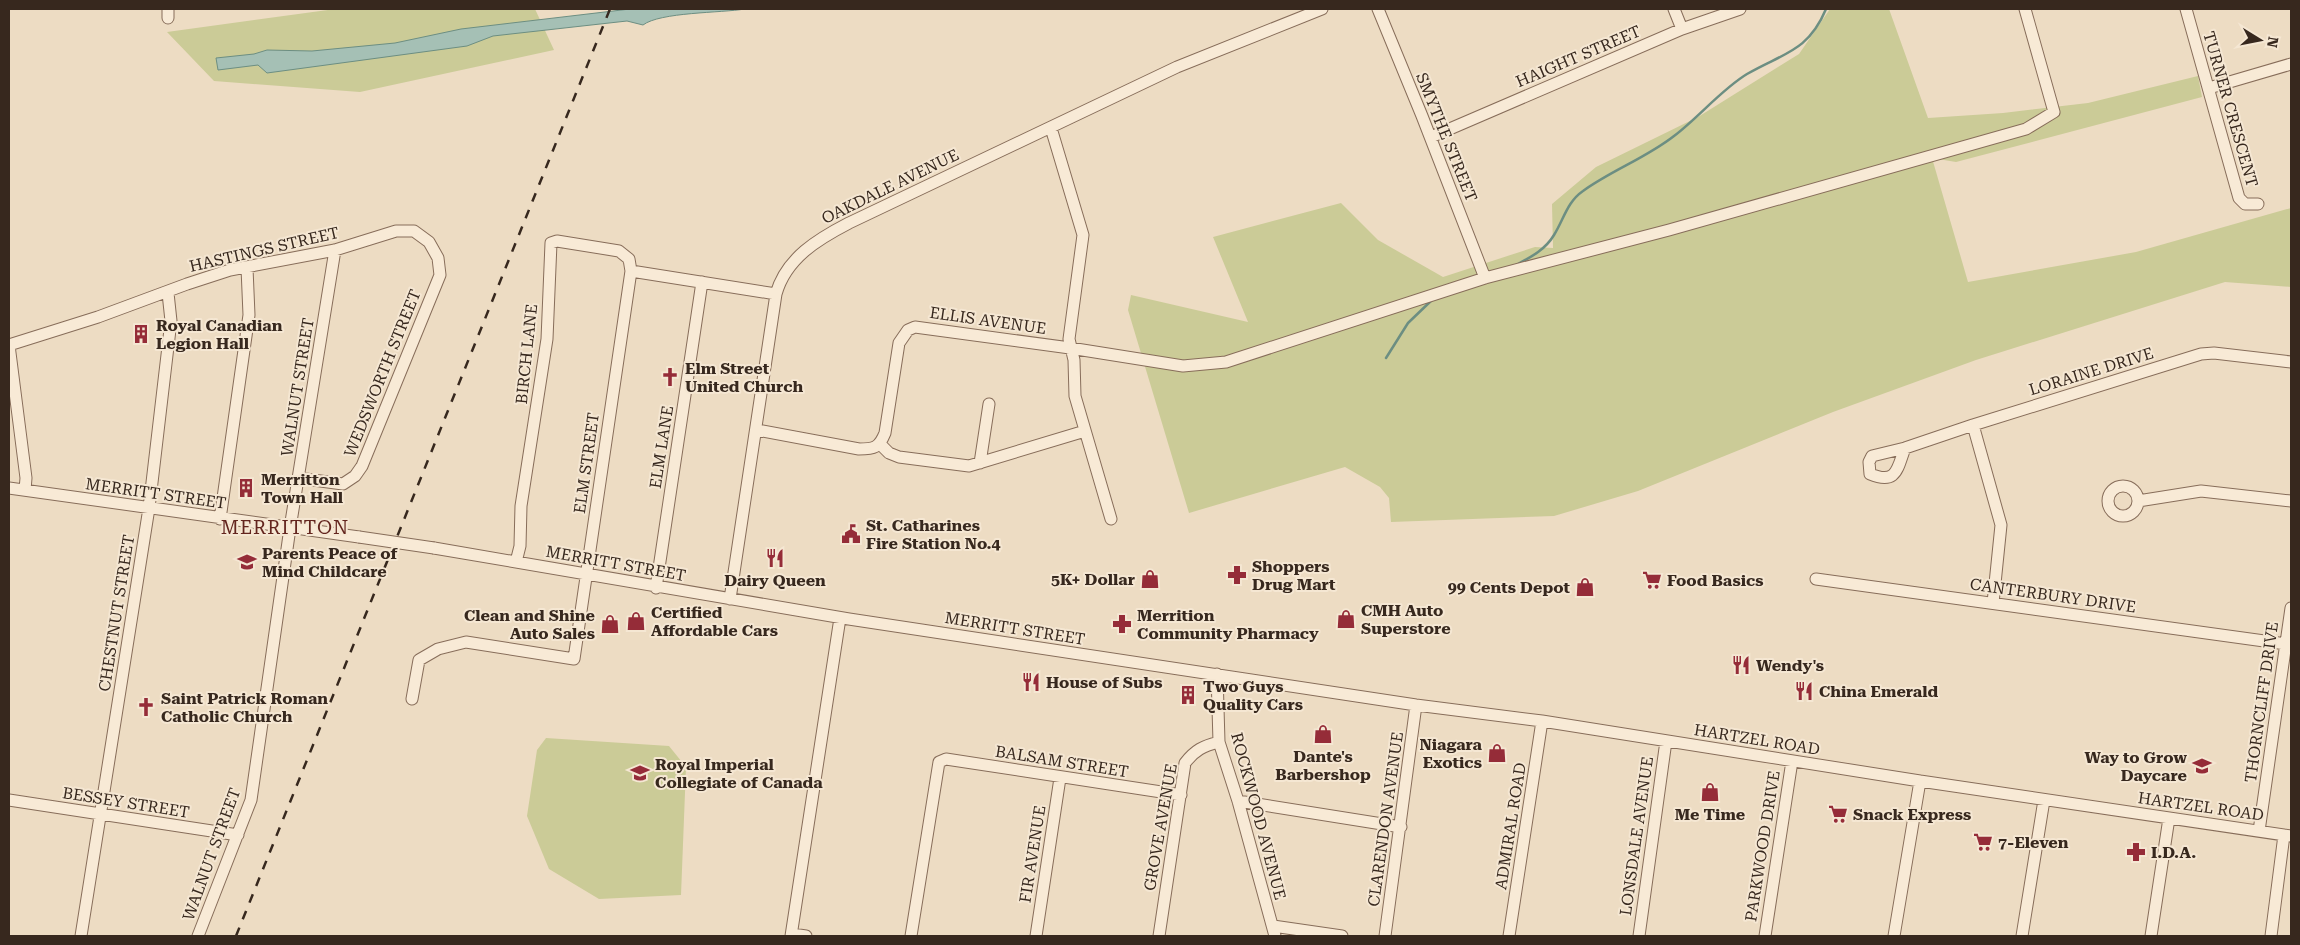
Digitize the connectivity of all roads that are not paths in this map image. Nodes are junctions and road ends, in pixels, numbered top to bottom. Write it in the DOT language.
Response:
graph roads {
  1 [pos="1322,9"];
  2 [pos="1378,9"];
  3 [pos="1674,9"];
  4 [pos="1740,9"];
  5 [pos="2025,9"];
  6 [pos="2186,9"];
  7 [pos="1682,29"];
  8 [pos="2291,64"];
  9 [pos="2209,88"];
  10 [pos="1051,128"];
  11 [pos="1431,137"];
  12 [pos="2258,204"];
  13 [pos="414,231"];
  14 [pos="335,250"];
  15 [pos="247,268"];
  16 [pos="631,271"];
  17 [pos="1485,278"];
  18 [pos="702,282"];
  19 [pos="168,293"];
  20 [pos="776,294"];
  21 [pos="9,345"];
  22 [pos="1070,348"];
  23 [pos="2291,362"];
  24 [pos="989,404"];
  25 [pos="1972,425"];
  26 [pos="756,430"];
  27 [pos="1085,430"];
  28 [pos="880,444"];
  29 [pos="1905,448"];
  30 [pos="980,463"];
  31 [pos="298,478"];
  32 [pos="9,488"];
  33 [pos="25,490"];
  34 [pos="2138,501"];
  35 [pos="2291,501"];
  36 [pos="149,508"];
  37 [pos="220,519"];
  38 [pos="1112,519"];
  39 [pos="290,528"];
  40 [pos="516,562"];
  41 [pos="586,575"];
  42 [pos="1816,579"];
  43 [pos="656,588"];
  44 [pos="730,599"];
  45 [pos="1993,603"];
  46 [pos="2291,608"];
  47 [pos="840,618"];
  48 [pos="2286,644"];
  49 [pos="1217,674"];
  50 [pos="412,699"];
  51 [pos="1416,705"];
  52 [pos="1542,721"];
  53 [pos="1666,741"];
  54 [pos="1219,742"];
  55 [pos="1792,761"];
  56 [pos="1060,778"];
  57 [pos="1920,781"];
  58 [pos="1181,795"];
  59 [pos="9,800"];
  60 [pos="2044,800"];
  61 [pos="1238,801"];
  62 [pos="100,814"];
  63 [pos="2169,818"];
  64 [pos="1401,827"];
  65 [pos="2259,831"];
  66 [pos="238,835"];
  67 [pos="2288,835"];
  68 [pos="1274,931"];
  69 [pos="791,935"];
  70 [pos="81,936"];
  71 [pos="198,936"];
  72 [pos="806,936"];
  73 [pos="911,936"];
  74 [pos="1036,936"];
  75 [pos="1158,936"];
  76 [pos="1342,936"];
  77 [pos="1385,936"];
  78 [pos="1509,936"];
  79 [pos="1639,936"];
  80 [pos="1765,936"];
  81 [pos="1894,936"];
  82 [pos="2022,936"];
  83 [pos="2151,936"];
  84 [pos="2271,936"];
  1 -- 10 [label="street, OAKDALE AVENUE"];
  2 -- 11 [label="street, SMYTHE STREET"];
  3 -- 7 [label="street"];
  4 -- 7 [label="street, HAIGHT STREET"];
  5 -- 17 [label="street, ELLIS AVENUE"];
  6 -- 9 [label="street, TURNER CRESCENT"];
  7 -- 11 [label="street, HAIGHT STREET"];
  8 -- 9 [label="street"];
  9 -- 12 [label="street, TURNER CRESCENT"];
  10 -- 20 [label="street, OAKDALE AVENUE"];
  10 -- 22 [label="street"];
  11 -- 17 [label="street, SMYTHE STREET"];
  13 -- 14 [label="street, HASTINGS STREET"];
  13 -- 31 [label="street, WEDSWORTH STREET"];
  14 -- 15 [label="street, HASTINGS STREET"];
  14 -- 31 [label="street, WALNUT STREET"];
  15 -- 19 [label="street, HASTINGS STREET"];
  15 -- 37 [label="street"];
  16 -- 18 [label="street"];
  16 -- 40 [label="street, BIRCH LANE"];
  16 -- 41 [label="street, ELM STREET"];
  17 -- 22 [label="street, ELLIS AVENUE"];
  18 -- 20 [label="street"];
  18 -- 43 [label="street, ELM LANE"];
  19 -- 21 [label="street, HASTINGS STREET"];
  19 -- 36 [label="street, CHESTNUT STREET"];
  20 -- 26 [label="street, OAKDALE AVENUE"];
  21 -- 33 [label="street"];
  22 -- 27 [label="street"];
  22 -- 28 [label="street, ELLIS AVENUE"];
  23 -- 25 [label="street, LORAINE DRIVE"];
  24 -- 30 [label="street"];
  25 -- 29 [label="street, LORAINE DRIVE"];
  25 -- 45 [label="street"];
  26 -- 28 [label="street"];
  26 -- 44 [label="street, OAKDALE AVENUE"];
  27 -- 30 [label="street"];
  27 -- 38 [label="street"];
  28 -- 30 [label="street"];
  31 -- 39 [label="street, WALNUT STREET"];
  32 -- 33 [label="street, MERRITT STREET"];
  33 -- 36 [label="street, MERRITT STREET"];
  34 -- 35 [label="street"];
  36 -- 37 [label="street, MERRITT STREET"];
  36 -- 62 [label="street, CHESTNUT STREET"];
  37 -- 39 [label="street, MERRITT STREET"];
  39 -- 40 [label="street, MERRITT STREET, bridge"];
  39 -- 66 [label="street, WALNUT STREET"];
  40 -- 41 [label="street, MERRITT STREET"];
  41 -- 43 [label="street, MERRITT STREET"];
  41 -- 50 [label="street, ELM STREET"];
  42 -- 45 [label="street, CANTERBURY DRIVE"];
  43 -- 44 [label="street, MERRITT STREET"];
  44 -- 47 [label="street, MERRITT STREET"];
  45 -- 48 [label="street, CANTERBURY DRIVE"];
  46 -- 48 [label="street, THORNCLIFF DRIVE"];
  47 -- 49 [label="street, MERRITT STREET"];
  47 -- 69 [label="street"];
  48 -- 65 [label="street, THORNCLIFF DRIVE"];
  49 -- 51 [label="street, HARTZEL ROAD"];
  49 -- 54 [label="street, ROCKWOOD AVENUE"];
  51 -- 52 [label="street, HARTZEL ROAD"];
  51 -- 64 [label="street, CLARENDON AVENUE"];
  52 -- 53 [label="street, HARTZEL ROAD"];
  52 -- 78 [label="street, ADMIRAL ROAD"];
  53 -- 55 [label="street, HARTZEL ROAD"];
  53 -- 79 [label="street, LONSDALE AVENUE"];
  54 -- 58 [label="street, GROVE AVENUE"];
  54 -- 61 [label="street, ROCKWOOD AVENUE"];
  55 -- 57 [label="street, HARTZEL ROAD"];
  55 -- 80 [label="street, PARKWOOD DRIVE"];
  56 -- 58 [label="street, BALSAM STREET"];
  56 -- 73 [label="street, BALSAM STREET"];
  56 -- 74 [label="street, FIR AVENUE"];
  57 -- 60 [label="street, HARTZEL ROAD"];
  57 -- 81 [label="street"];
  58 -- 75 [label="street, GROVE AVENUE"];
  59 -- 62 [label="street, BESSEY STREET"];
  60 -- 63 [label="street, HARTZEL ROAD"];
  60 -- 82 [label="street"];
  61 -- 64 [label="street"];
  61 -- 68 [label="street, ROCKWOOD AVENUE"];
  62 -- 66 [label="street, BESSEY STREET"];
  62 -- 70 [label="street, CHESTNUT STREET"];
  63 -- 65 [label="street, HARTZEL ROAD"];
  63 -- 83 [label="street"];
  64 -- 77 [label="street, CLARENDON AVENUE"];
  65 -- 67 [label="street, HARTZEL ROAD"];
  66 -- 71 [label="street, WALNUT STREET"];
  67 -- 84 [label="street"];
  68 -- 76 [label="street"];
  69 -- 72 [label="street"];
}
